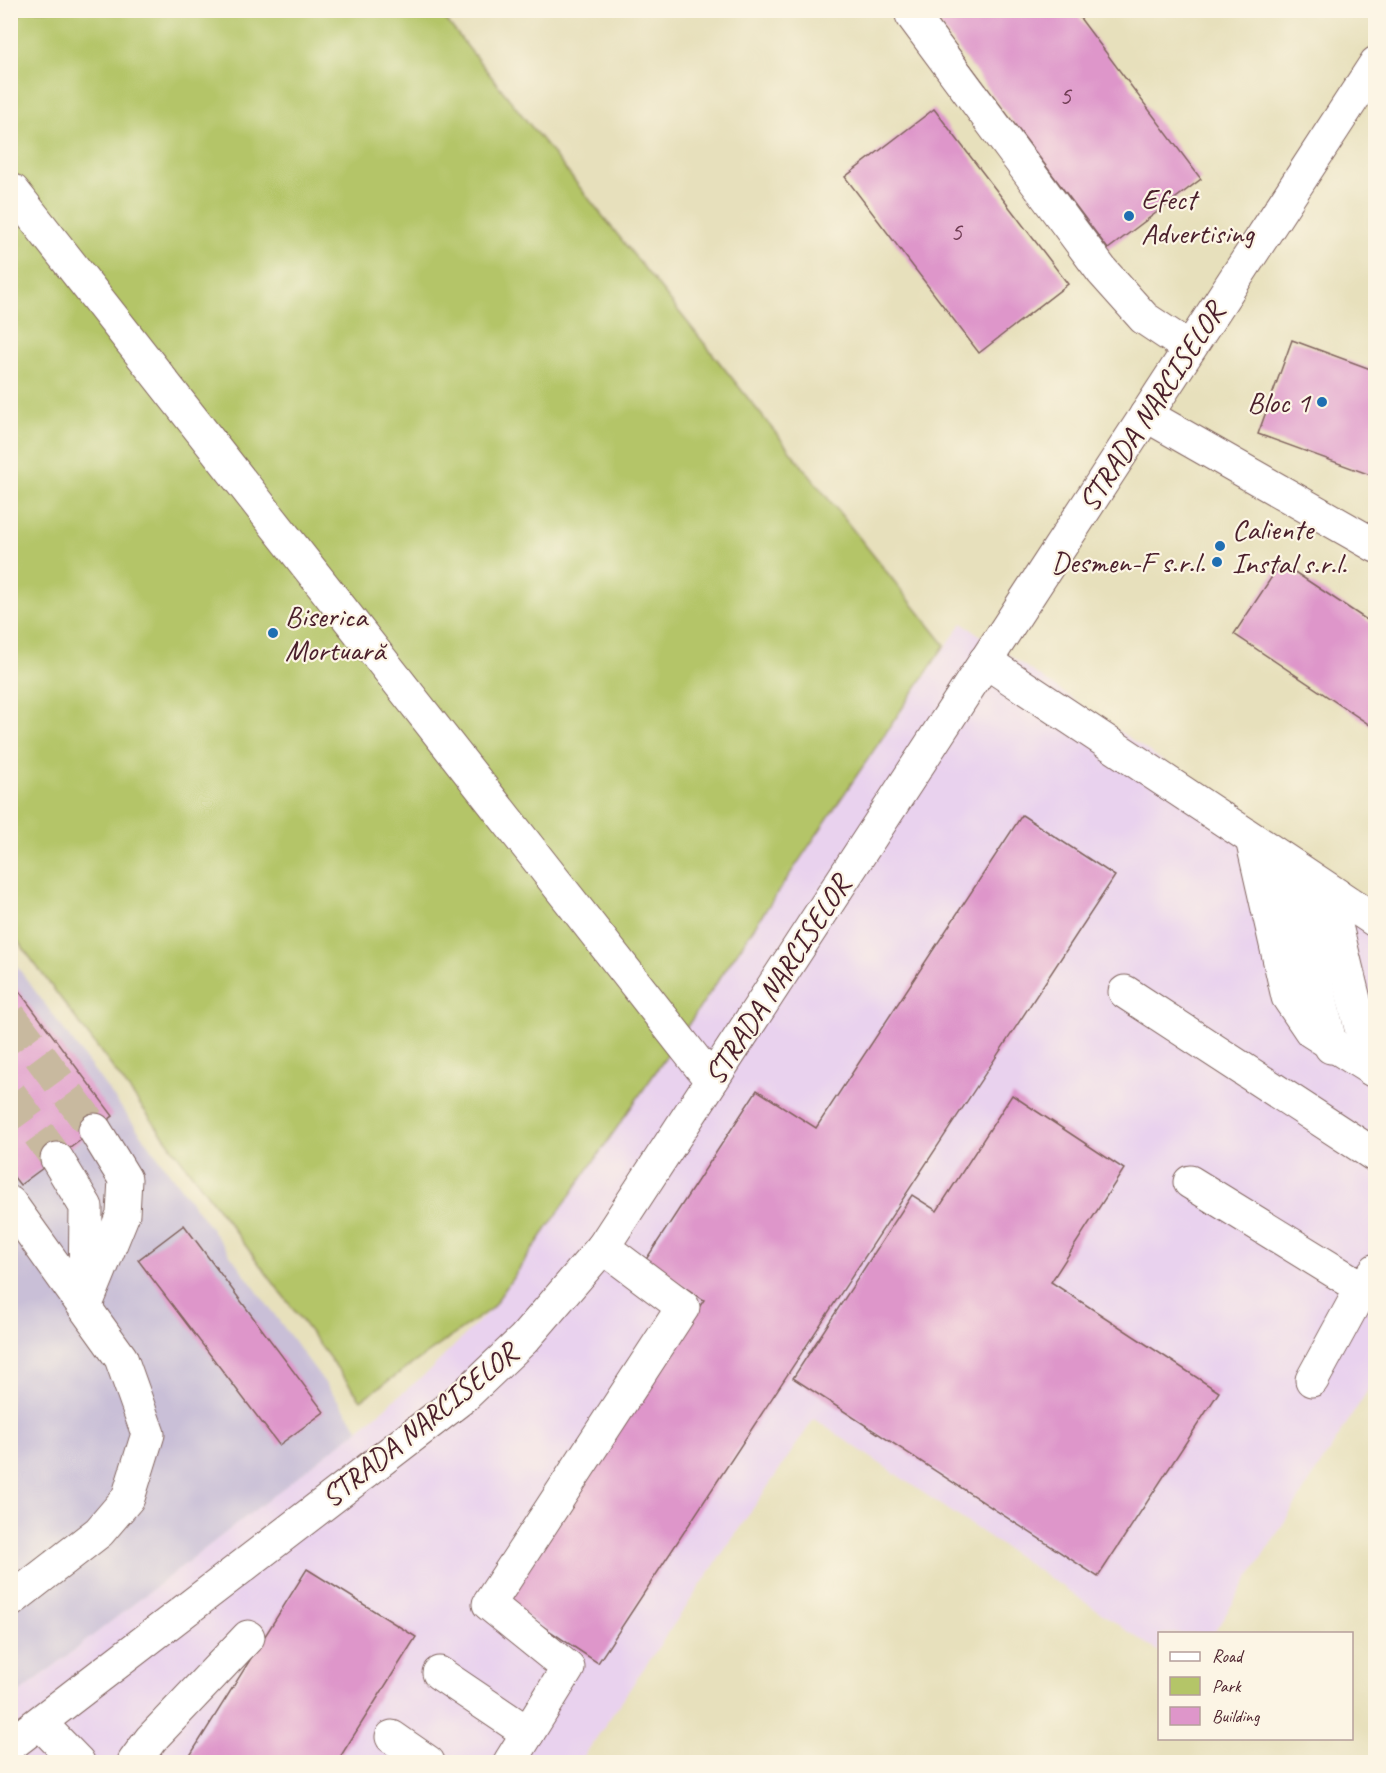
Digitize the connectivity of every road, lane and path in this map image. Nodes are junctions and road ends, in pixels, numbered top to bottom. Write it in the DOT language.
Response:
graph roads {
  1 [pos="912,15"];
  2 [pos="1376,63"];
  3 [pos="13,191"];
  4 [pos="1189,348"];
  5 [pos="1146,415"];
  6 [pos="1376,546"];
  7 [pos="985,661"];
  8 [pos="1252,839"];
  9 [pos="1291,865"];
  10 [pos="1327,889"];
  11 [pos="1375,924"];
  12 [pos="1125,992"];
  13 [pos="1331,1047"];
  14 [pos="1373,1071"];
  15 [pos="711,1080"];
  16 [pos="95,1130"];
  17 [pos="1376,1156"];
  18 [pos="57,1158"];
  19 [pos="1190,1182"];
  20 [pos="10,1203"];
  21 [pos="603,1247"];
  22 [pos="1369,1279"];
  23 [pos="85,1307"];
  24 [pos="1312,1380"];
  25 [pos="10,1601"];
  26 [pos="248,1637"];
  27 [pos="439,1672"];
  28 [pos="40,1723"];
  29 [pos="528,1733"];
  30 [pos="392,1737"];
  31 [pos="10,1745"];
  32 [pos="78,1762"];
  33 [pos="134,1762"];
  34 [pos="428,1762"];
  35 [pos="510,1762"];
  1 -- 4 [label="street"];
  2 -- 4 [label="street, STRADA NARCISELOR"];
  3 -- 15 [label="street"];
  4 -- 5 [label="street, STRADA NARCISELOR"];
  5 -- 6 [label="street"];
  5 -- 7 [label="street, STRADA NARCISELOR"];
  7 -- 8 [label="street"];
  7 -- 15 [label="street, STRADA NARCISELOR"];
  8 -- 9 [label="street"];
  8 -- 13 [label="street"];
  9 -- 10 [label="street"];
  9 -- 13 [label="street"];
  10 -- 11 [label="street"];
  10 -- 14 [label="street"];
  12 -- 17 [label="street"];
  13 -- 14 [label="street"];
  15 -- 21 [label="street, STRADA NARCISELOR"];
  16 -- 23 [label="street"];
  18 -- 23 [label="street"];
  19 -- 22 [label="street"];
  20 -- 23 [label="street"];
  21 -- 28 [label="street, STRADA NARCISELOR"];
  21 -- 29 [label="street"];
  22 -- 24 [label="street"];
  23 -- 25 [label="street"];
  26 -- 33 [label="street"];
  27 -- 29 [label="street"];
  28 -- 31 [label="street, STRADA NARCISELOR"];
  28 -- 32 [label="street"];
  29 -- 35 [label="street"];
  30 -- 34 [label="street"];
}
